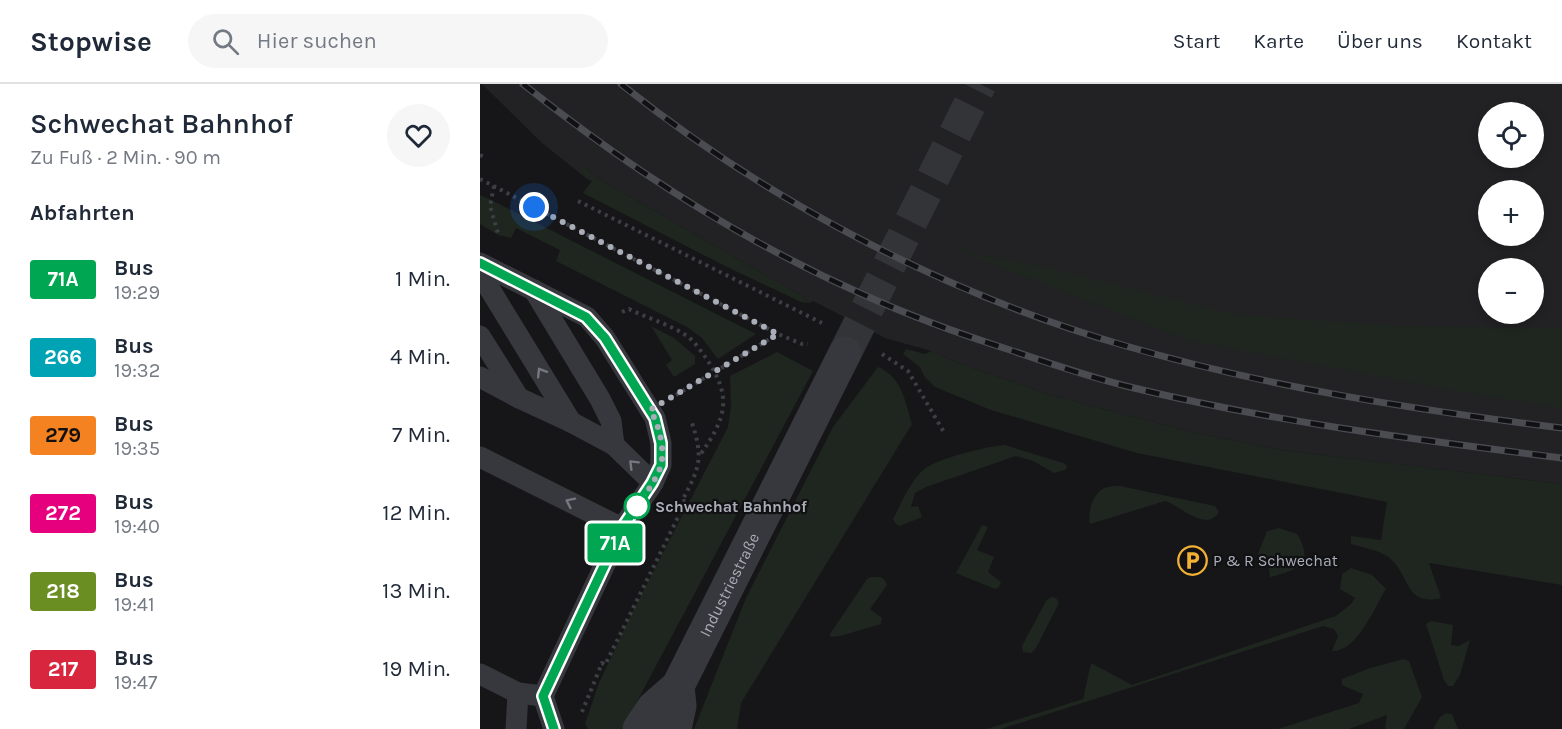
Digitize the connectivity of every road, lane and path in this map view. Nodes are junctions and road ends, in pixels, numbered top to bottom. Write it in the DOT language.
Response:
graph roads {
  1 [pos="480,179"];
  2 [pos="494,186"];
  3 [pos="578,201"];
  4 [pos="501,243"];
  5 [pos="480,263"];
  6 [pos="480,273"];
  7 [pos="533,289"];
  8 [pos="620,314"];
  9 [pos="824,324"];
  10 [pos="778,334"];
  11 [pos="480,336"];
  12 [pos="813,344"];
  13 [pos="861,352"];
  14 [pos="715,371"];
  15 [pos="480,377"];
  16 [pos="519,398"];
  17 [pos="650,410"];
  18 [pos="571,422"];
  19 [pos="945,434"];
  20 [pos="614,445"];
  21 [pos="700,456"];
  22 [pos="480,457"];
  23 [pos="652,483"];
  24 [pos="682,501"];
  25 [pos="622,528"];
  26 [pos="480,674"];
  27 [pos="678,686"];
  28 [pos="518,693"];
  29 [pos="543,696"];
  30 [pos="580,716"];
  31 [pos="516,729"];
  32 [pos="554,729"];
  33 [pos="639,729"];
  34 [pos="675,729"];
  1 -- 2 [label="path"];
  2 -- 4 [label="path"];
  2 -- 10 [label="path"];
  3 -- 9 [label="path"];
  5 -- 7 [label="lane"];
  18 -- 6 [label="lane, one-way"];
  7 -- 17 [label="lane"];
  7 -- 20 [label="lane"];
  8 -- 14 [label="path"];
  10 -- 12 [label="path"];
  10 -- 14 [label="path"];
  11 -- 16 [label="lane"];
  13 -- 19 [label="path"];
  13 -- 27 [label="street, Industriestraße"];
  14 -- 17 [label="path"];
  14 -- 21 [label="path"];
  15 -- 16 [label="lane"];
  16 -- 18 [label="lane"];
  17 -- 23 [label="lane"];
  18 -- 20 [label="lane"];
  23 -- 20 [label="lane, one-way"];
  25 -- 22 [label="lane, one-way"];
  23 -- 25 [label="lane"];
  24 -- 30 [label="path"];
  25 -- 29 [label="lane"];
  26 -- 28 [label="lane"];
  27 -- 33 [label="street, Industriestraße"];
  27 -- 34 [label="street, Industriestraße"];
  28 -- 29 [label="lane"];
  28 -- 31 [label="lane"];
  29 -- 32 [label="lane"];
}
